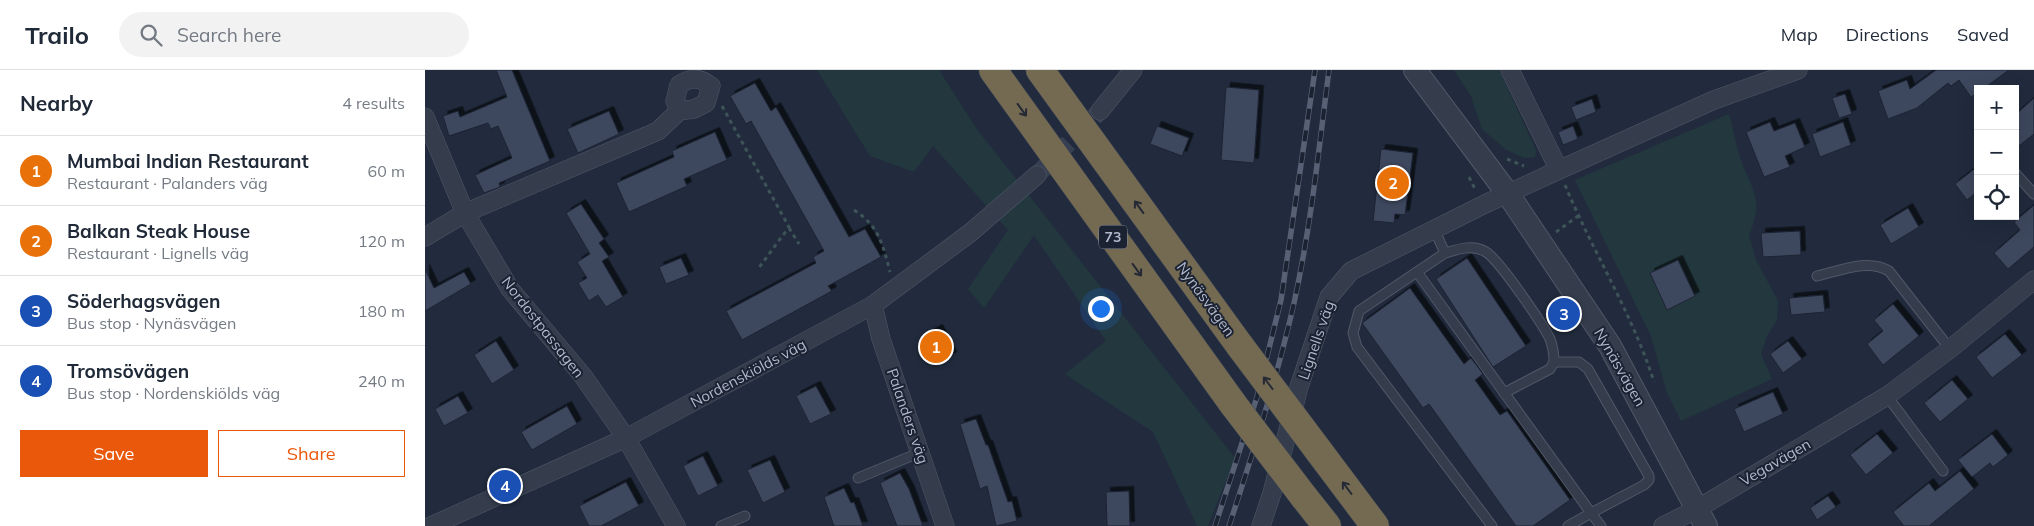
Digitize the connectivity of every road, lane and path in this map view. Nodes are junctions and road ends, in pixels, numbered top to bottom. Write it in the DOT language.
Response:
graph roads {
  1 [pos="993,70"];
  2 [pos="1040,70"];
  3 [pos="1133,70"];
  4 [pos="1415,70"];
  5 [pos="1511,70"];
  6 [pos="1798,70"];
  7 [pos="711,86"];
  8 [pos="679,111"];
  9 [pos="1100,112"];
  10 [pos="425,116"];
  11 [pos="1503,156"];
  12 [pos="1556,165"];
  13 [pos="1037,175"];
  14 [pos="2018,175"];
  15 [pos="1508,194"];
  16 [pos="2034,194"];
  17 [pos="854,210"];
  18 [pos="465,213"];
  19 [pos="789,227"];
  20 [pos="1434,229"];
  21 [pos="425,237"];
  22 [pos="799,244"];
  23 [pos="1445,253"];
  24 [pos="758,269"];
  25 [pos="890,272"];
  26 [pos="1417,272"];
  27 [pos="1817,276"];
  28 [pos="2034,280"];
  29 [pos="873,305"];
  30 [pos="1950,349"];
  31 [pos="1554,362"];
  32 [pos="1655,386"];
  33 [pos="1504,393"];
  34 [pos="1887,396"];
  35 [pos="626,438"];
  36 [pos="921,452"];
  37 [pos="1943,471"];
  38 [pos="858,478"];
  39 [pos="1591,513"];
  40 [pos="745,516"];
  41 [pos="1701,518"];
  42 [pos="431,526"];
  43 [pos="676,526"];
  44 [pos="721,526"];
  45 [pos="945,526"];
  46 [pos="1261,526"];
  47 [pos="1327,526"];
  48 [pos="1375,526"];
  49 [pos="1492,526"];
  50 [pos="1568,526"];
  51 [pos="1601,526"];
  52 [pos="1663,526"];
  1 -- 47 [label="highway, 73, one-way, bridge"];
  48 -- 2 [label="highway, Nynäsvägen / 73, one-way, bridge"];
  3 -- 9 [label="street"];
  4 -- 15 [label="street, Nynäsvägen"];
  5 -- 12 [label="street"];
  6 -- 12 [label="street, Lignells väg"];
  7 -- 8 [label="street"];
  7 -- 8 [label="street"];
  7 -- 19 [label="path"];
  8 -- 18 [label="street"];
  10 -- 18 [label="street, Nordostpassagen"];
  11 -- 12 [label="path"];
  12 -- 15 [label="street, Lignells väg"];
  12 -- 32 [label="path"];
  13 -- 29 [label="street, Nordenskiölds väg"];
  14 -- 16 [label="lane"];
  15 -- 20 [label="street, Lignells väg"];
  15 -- 41 [label="street, Nynäsvägen"];
  17 -- 25 [label="path"];
  18 -- 21 [label="street"];
  18 -- 35 [label="street, Nordostpassagen"];
  19 -- 22 [label="path"];
  19 -- 24 [label="path"];
  20 -- 23 [label="lane"];
  20 -- 46 [label="street, Lignells väg"];
  23 -- 26 [label="lane"];
  23 -- 31 [label="lane"];
  26 -- 33 [label="lane"];
  26 -- 49 [label="lane"];
  27 -- 30 [label="lane"];
  28 -- 30 [label="street, Vegavägen"];
  29 -- 35 [label="street, Nordenskiölds väg"];
  29 -- 36 [label="street, Palanders väg"];
  30 -- 34 [label="street, Vegavägen"];
  31 -- 33 [label="lane"];
  31 -- 39 [label="lane"];
  33 -- 39 [label="lane"];
  34 -- 37 [label="lane"];
  34 -- 41 [label="street, Vegavägen"];
  35 -- 42 [label="street, Nordenskiölds väg"];
  35 -- 43 [label="street, Nordostpassagen"];
  36 -- 38 [label="lane"];
  36 -- 45 [label="street, Palanders väg"];
  39 -- 50 [label="lane"];
  39 -- 51 [label="lane"];
  40 -- 44 [label="lane"];
  41 -- 52 [label="street, Vegavägen"];
}
